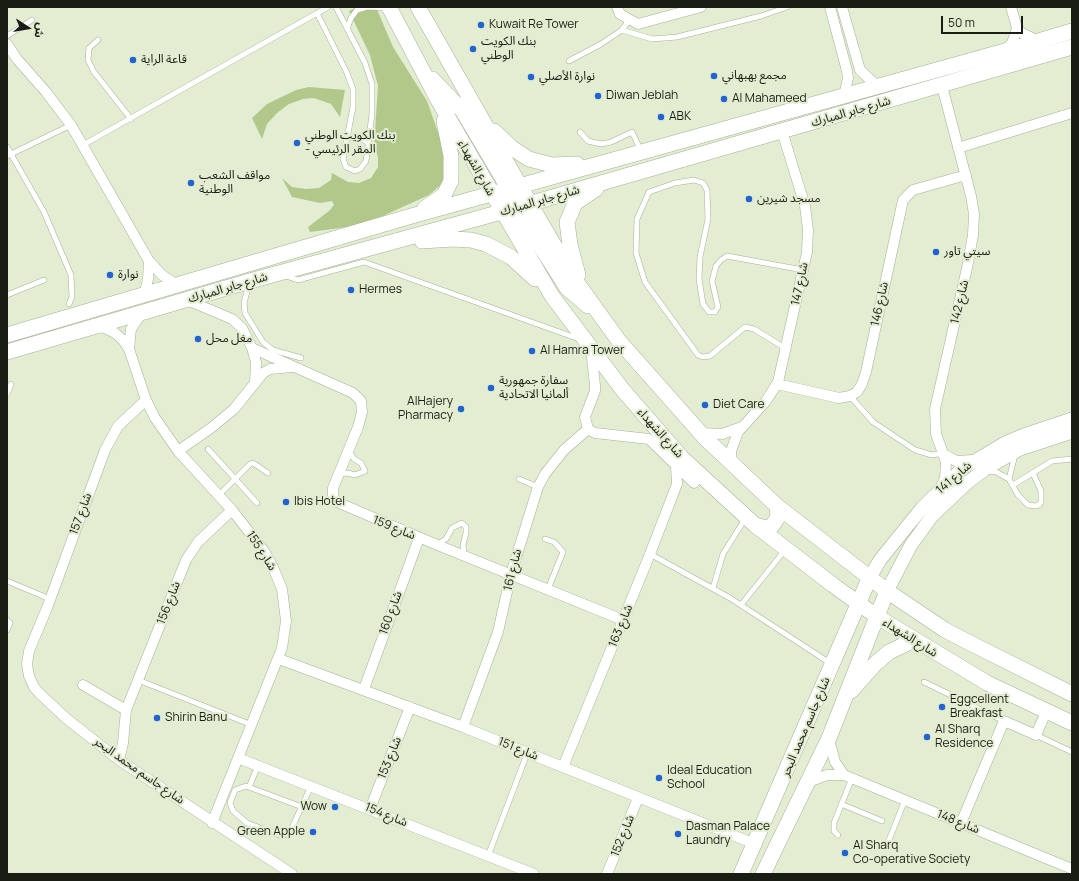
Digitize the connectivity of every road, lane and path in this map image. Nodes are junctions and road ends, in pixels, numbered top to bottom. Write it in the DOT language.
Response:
graph roads {
  1 [pos="328,7"];
  2 [pos="336,7"];
  3 [pos="389,7"];
  4 [pos="418,7"];
  5 [pos="617,7"];
  6 [pos="702,7"];
  7 [pos="787,7"];
  8 [pos="830,7"];
  9 [pos="842,7"];
  10 [pos="1010,7"];
  11 [pos="317,13"];
  12 [pos="32,20"];
  13 [pos="629,20"];
  14 [pos="1016,28"];
  15 [pos="347,29"];
  16 [pos="622,30"];
  17 [pos="1072,31"];
  18 [pos="7,36"];
  19 [pos="98,40"];
  20 [pos="1038,41"];
  21 [pos="7,44"];
  22 [pos="1072,47"];
  23 [pos="1005,51"];
  24 [pos="570,61"];
  25 [pos="421,68"];
  26 [pos="877,86"];
  27 [pos="942,86"];
  28 [pos="844,96"];
  29 [pos="438,100"];
  30 [pos="470,100"];
  31 [pos="1072,113"];
  32 [pos="130,119"];
  33 [pos="71,126"];
  34 [pos="782,131"];
  35 [pos="580,132"];
  36 [pos="347,138"];
  37 [pos="368,143"];
  38 [pos="83,145"];
  39 [pos="7,147"];
  40 [pos="958,148"];
  41 [pos="641,152"];
  42 [pos="9,155"];
  43 [pos="623,158"];
  44 [pos="966,175"];
  45 [pos="622,177"];
  46 [pos="514,188"];
  47 [pos="491,194"];
  48 [pos="523,205"];
  49 [pos="502,212"];
  50 [pos="408,217"];
  51 [pos="374,248"];
  52 [pos="149,261"];
  53 [pos="364,262"];
  54 [pos="804,270"];
  55 [pos="280,273"];
  56 [pos="44,280"];
  57 [pos="250,282"];
  58 [pos="177,285"];
  59 [pos="7,295"];
  60 [pos="144,296"];
  61 [pos="552,296"];
  62 [pos="187,300"];
  63 [pos="69,304"];
  64 [pos="593,307"];
  65 [pos="142,313"];
  66 [pos="94,327"];
  67 [pos="7,335"];
  68 [pos="587,345"];
  69 [pos="252,348"];
  70 [pos="786,348"];
  71 [pos="129,349"];
  72 [pos="7,352"];
  73 [pos="298,362"];
  74 [pos="255,382"];
  75 [pos="9,384"];
  76 [pos="777,384"];
  77 [pos="7,394"];
  78 [pos="850,396"];
  79 [pos="146,400"];
  80 [pos="1072,419"];
  81 [pos="742,427"];
  82 [pos="588,429"];
  83 [pos="1072,432"];
  84 [pos="700,433"];
  85 [pos="208,449"];
  86 [pos="1020,449"];
  87 [pos="349,450"];
  88 [pos="178,451"];
  89 [pos="944,454"];
  90 [pos="1072,459"];
  91 [pos="975,460"];
  92 [pos="732,465"];
  93 [pos="676,466"];
  94 [pos="984,470"];
  95 [pos="268,473"];
  96 [pos="1033,473"];
  97 [pos="339,474"];
  98 [pos="234,479"];
  99 [pos="519,479"];
  100 [pos="1009,479"];
  101 [pos="694,483"];
  102 [pos="677,484"];
  103 [pos="1013,485"];
  104 [pos="538,487"];
  105 [pos="712,487"];
  106 [pos="940,489"];
  107 [pos="218,494"];
  108 [pos="257,503"];
  109 [pos="776,506"];
  110 [pos="232,510"];
  111 [pos="751,521"];
  112 [pos="419,538"];
  113 [pos="544,539"];
  114 [pos="435,544"];
  115 [pos="785,549"];
  116 [pos="650,554"];
  117 [pos="466,557"];
  118 [pos="511,574"];
  119 [pos="869,579"];
  120 [pos="7,581"];
  121 [pos="713,588"];
  122 [pos="548,589"];
  123 [pos="887,591"];
  124 [pos="50,599"];
  125 [pos="858,604"];
  126 [pos="741,605"];
  127 [pos="876,616"];
  128 [pos="7,620"];
  129 [pos="623,620"];
  130 [pos="7,630"];
  131 [pos="33,639"];
  132 [pos="914,640"];
  133 [pos="279,659"];
  134 [pos="832,665"];
  135 [pos="138,680"];
  136 [pos="924,682"];
  137 [pos="83,684"];
  138 [pos="364,689"];
  139 [pos="1072,694"];
  140 [pos="844,699"];
  141 [pos="410,707"];
  142 [pos="126,710"];
  143 [pos="1046,712"];
  144 [pos="1004,720"];
  145 [pos="1072,723"];
  146 [pos="252,725"];
  147 [pos="463,727"];
  148 [pos="1036,735"];
  149 [pos="829,738"];
  150 [pos="1072,752"];
  151 [pos="527,754"];
  152 [pos="238,758"];
  153 [pos="119,760"];
  154 [pos="258,765"];
  155 [pos="563,768"];
  156 [pos="848,777"];
  157 [pos="808,782"];
  158 [pos="311,786"];
  159 [pos="249,787"];
  160 [pos="638,798"];
  161 [pos="904,800"];
  162 [pos="841,804"];
  163 [pos="302,807"];
  164 [pos="370,809"];
  165 [pos="882,821"];
  166 [pos="212,823"];
  167 [pos="961,823"];
  168 [pos="838,835"];
  169 [pos="755,844"];
  170 [pos="887,845"];
  171 [pos="488,856"];
  172 [pos="1064,869"];
  173 [pos="292,874"];
  174 [pos="534,874"];
  175 [pos="607,874"];
  176 [pos="741,874"];
  177 [pos="763,874"];
  1 -- 11 [label="lane"];
  2 -- 15 [label="lane"];
  3 -- 15 [label="lane"];
  3 -- 25 [label="main road, شارع الشهداء"];
  4 -- 30 [label="main road"];
  5 -- 13 [label="street"];
  6 -- 13 [label="street"];
  7 -- 16 [label="lane"];
  8 -- 28 [label="street"];
  9 -- 26 [label="street"];
  10 -- 14 [label="street"];
  11 -- 32 [label="lane"];
  11 -- 36 [label="lane"];
  12 -- 18 [label="lane"];
  13 -- 16 [label="lane"];
  14 -- 20 [label="street"];
  14 -- 23 [label="street"];
  15 -- 37 [label="lane"];
  16 -- 24 [label="lane"];
  17 -- 20 [label="main road, شارع جابر المبارك"];
  19 -- 32 [label="lane"];
  20 -- 23 [label="main road, شارع جابر المبارك"];
  21 -- 33 [label="street"];
  22 -- 27 [label="main road, شارع جابر المبارك"];
  23 -- 26 [label="main road, شارع جابر المبارك"];
  25 -- 29 [label="main road, شارع الشهداء"];
  25 -- 46 [label="main road"];
  26 -- 28 [label="main road, شارع جابر المبارك"];
  27 -- 34 [label="main road, شارع جابر المبارك"];
  27 -- 40 [label="street, شارع 142"];
  28 -- 41 [label="main road, شارع جابر المبارك"];
  29 -- 47 [label="main road, شارع الشهداء"];
  29 -- 50 [label="main road"];
  30 -- 43 [label="main road"];
  30 -- 46 [label="main road"];
  31 -- 40 [label="street"];
  32 -- 38 [label="lane"];
  33 -- 38 [label="street"];
  33 -- 42 [label="lane"];
  34 -- 45 [label="main road, شارع جابر المبارك"];
  34 -- 54 [label="street, شارع 147"];
  35 -- 41 [label="lane"];
  36 -- 37 [label="lane"];
  36 -- 37 [label="lane"];
  38 -- 52 [label="street"];
  39 -- 42 [label="lane"];
  40 -- 44 [label="street, شارع 142"];
  41 -- 43 [label="main road, شارع جابر المبارك"];
  42 -- 63 [label="lane"];
  43 -- 46 [label="main road, شارع جابر المبارك"];
  44 -- 78 [label="street, شارع 146"];
  44 -- 89 [label="street, شارع 142"];
  45 -- 48 [label="main road, شارع جابر المبارك"];
  45 -- 64 [label="main road"];
  46 -- 47 [label="main road, شارع جابر المبارك"];
  46 -- 48 [label="main road"];
  47 -- 48 [label="main road"];
  47 -- 49 [label="main road, شارع الشهداء"];
  47 -- 50 [label="main road, شارع جابر المبارك"];
  48 -- 49 [label="main road, شارع جابر المبارك"];
  48 -- 64 [label="main road"];
  49 -- 51 [label="main road, شارع جابر المبارك"];
  49 -- 61 [label="main road, شارع الشهداء"];
  50 -- 58 [label="main road, شارع جابر المبارك"];
  51 -- 53 [label="lane"];
  51 -- 55 [label="main road, شارع جابر المبارك"];
  51 -- 61 [label="main road"];
  52 -- 58 [label="street"];
  52 -- 60 [label="street"];
  53 -- 55 [label="lane"];
  53 -- 68 [label="lane"];
  54 -- 70 [label="street, شارع 147"];
  54 -- 70 [label="lane"];
  55 -- 57 [label="main road, شارع جابر المبارك"];
  56 -- 59 [label="lane"];
  57 -- 62 [label="main road, شارع جابر المبارك"];
  57 -- 73 [label="lane"];
  58 -- 60 [label="main road, شارع جابر المبارك"];
  60 -- 67 [label="main road, شارع جابر المبارك"];
  61 -- 68 [label="main road, شارع الشهداء"];
  62 -- 65 [label="main road, شارع جابر المبارك"];
  62 -- 69 [label="street"];
  64 -- 84 [label="main road"];
  65 -- 66 [label="main road, شارع جابر المبارك"];
  65 -- 71 [label="street, شارع 155"];
  66 -- 71 [label="street, شارع 155"];
  66 -- 72 [label="main road, شارع جابر المبارك"];
  68 -- 82 [label="street"];
  68 -- 105 [label="main road, شارع الشهداء"];
  69 -- 73 [label="street, شارع 159"];
  69 -- 74 [label="street"];
  70 -- 76 [label="street, شارع 147"];
  71 -- 79 [label="street, شارع 155"];
  73 -- 74 [label="street"];
  73 -- 87 [label="street, شارع 159"];
  74 -- 88 [label="street"];
  75 -- 77 [label="lane"];
  76 -- 78 [label="street"];
  76 -- 81 [label="street, شارع 147"];
  78 -- 89 [label="lane"];
  79 -- 88 [label="street, شارع 155"];
  79 -- 124 [label="street, شارع 157"];
  80 -- 91 [label="street, شارع 141"];
  81 -- 84 [label="street, شارع 147"];
  81 -- 92 [label="street, شارع 147"];
  82 -- 93 [label="street"];
  82 -- 104 [label="street, شارع 161"];
  83 -- 86 [label="street, شارع 141"];
  84 -- 92 [label="main road"];
  85 -- 98 [label="lane"];
  86 -- 94 [label="street, شارع 141"];
  86 -- 100 [label="lane"];
  87 -- 97 [label="street, شارع 159"];
  87 -- 97 [label="lane"];
  88 -- 107 [label="street, شارع 155"];
  89 -- 91 [label="street"];
  89 -- 106 [label="street, شارع 142"];
  90 -- 96 [label="lane"];
  91 -- 106 [label="street, شارع 141"];
  92 -- 109 [label="main road"];
  93 -- 101 [label="street"];
  93 -- 102 [label="street, شارع 163"];
  94 -- 100 [label="lane"];
  94 -- 123 [label="street, شارع 141"];
  95 -- 98 [label="lane"];
  96 -- 103 [label="lane"];
  96 -- 103 [label="lane"];
  97 -- 112 [label="street, شارع 159"];
  98 -- 107 [label="lane"];
  98 -- 108 [label="lane"];
  99 -- 104 [label="lane"];
  100 -- 103 [label="lane"];
  101 -- 102 [label="street"];
  101 -- 105 [label="street"];
  102 -- 116 [label="street, شارع 163"];
  104 -- 118 [label="street, شارع 161"];
  105 -- 111 [label="main road, شارع الشهداء"];
  106 -- 119 [label="street, شارع 141"];
  107 -- 110 [label="street, شارع 155"];
  109 -- 111 [label="main road"];
  109 -- 119 [label="main road"];
  110 -- 133 [label="street, شارع 155"];
  110 -- 135 [label="street, شارع 156"];
  111 -- 115 [label="main road, شارع الشهداء"];
  111 -- 121 [label="lane"];
  112 -- 114 [label="street, شارع 159"];
  112 -- 138 [label="street, شارع 160"];
  113 -- 122 [label="lane"];
  114 -- 117 [label="street, شارع 159"];
  114 -- 117 [label="lane"];
  115 -- 125 [label="main road, شارع الشهداء"];
  115 -- 126 [label="lane"];
  116 -- 121 [label="lane"];
  116 -- 129 [label="street, شارع 163"];
  117 -- 118 [label="street, شارع 159"];
  118 -- 122 [label="street, شارع 159"];
  118 -- 147 [label="street, شارع 161"];
  119 -- 123 [label="main road"];
  119 -- 125 [label="main road, شارع جاسم محمد البحر"];
  120 -- 124 [label="lane"];
  121 -- 126 [label="lane"];
  122 -- 129 [label="street, شارع 159"];
  123 -- 127 [label="main road, شارع جاسم محمد البحر"];
  123 -- 139 [label="main road"];
  124 -- 131 [label="street, شارع 157"];
  125 -- 127 [label="main road, شارع الشهداء"];
  125 -- 134 [label="main road, شارع جاسم محمد البحر"];
  126 -- 134 [label="lane"];
  127 -- 132 [label="main road, شارع الشهداء"];
  127 -- 140 [label="main road, شارع جاسم محمد البحر"];
  128 -- 130 [label="lane"];
  129 -- 155 [label="street, شارع 163"];
  131 -- 153 [label="street, شارع جاسم محمد البحر"];
  132 -- 140 [label="main road"];
  132 -- 143 [label="main road, شارع الشهداء"];
  133 -- 138 [label="street, شارع 151"];
  133 -- 146 [label="street, شارع 155"];
  134 -- 169 [label="main road, شارع جاسم محمد البحر"];
  135 -- 142 [label="street, شارع 156"];
  135 -- 146 [label="lane"];
  136 -- 144 [label="lane"];
  137 -- 142 [label="street"];
  138 -- 141 [label="street, شارع 151"];
  140 -- 149 [label="main road, شارع جاسم محمد البحر"];
  141 -- 147 [label="street, شارع 151"];
  141 -- 164 [label="street, شارع 153"];
  142 -- 153 [label="street, شارع 156"];
  143 -- 145 [label="main road, شارع الشهداء"];
  143 -- 148 [label="street"];
  144 -- 148 [label="street"];
  144 -- 167 [label="street"];
  146 -- 152 [label="street, شارع 155"];
  147 -- 151 [label="street, شارع 151"];
  148 -- 150 [label="lane"];
  149 -- 156 [label="street"];
  149 -- 157 [label="main road, شارع جاسم محمد البحر"];
  151 -- 155 [label="street, شارع 151"];
  151 -- 171 [label="lane"];
  152 -- 154 [label="street, شارع 154"];
  152 -- 166 [label="street, شارع 155"];
  153 -- 166 [label="street, شارع جاسم محمد البحر"];
  154 -- 158 [label="street, شارع 154"];
  154 -- 159 [label="lane"];
  155 -- 160 [label="street, شارع 151"];
  156 -- 157 [label="street, شارع 148"];
  156 -- 161 [label="street, شارع 148"];
  156 -- 162 [label="lane"];
  157 -- 177 [label="main road, شارع جاسم محمد البحر"];
  158 -- 163 [label="lane"];
  158 -- 164 [label="street, شارع 154"];
  159 -- 163 [label="lane"];
  159 -- 163 [label="lane"];
  160 -- 169 [label="street, شارع 151"];
  160 -- 175 [label="street, شارع 152"];
  161 -- 167 [label="street, شارع 148"];
  161 -- 170 [label="lane"];
  162 -- 165 [label="lane"];
  162 -- 168 [label="lane"];
  164 -- 171 [label="street, شارع 154"];
  166 -- 173 [label="street, شارع جاسم محمد البحر"];
  167 -- 172 [label="street, شارع 148"];
  169 -- 176 [label="main road, شارع جاسم محمد البحر"];
  171 -- 174 [label="street, شارع 154"];
}
